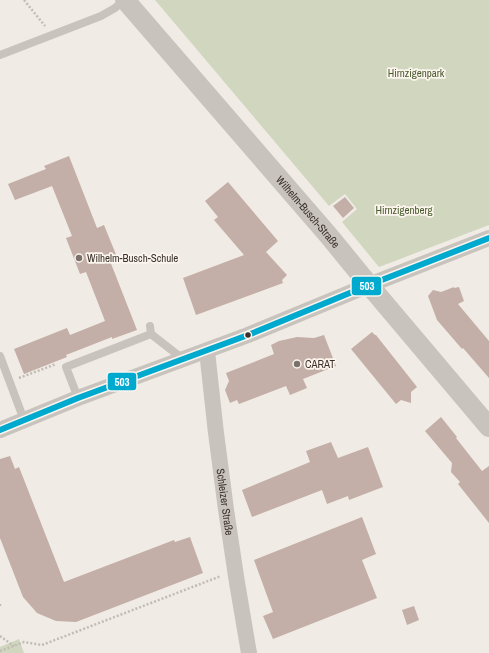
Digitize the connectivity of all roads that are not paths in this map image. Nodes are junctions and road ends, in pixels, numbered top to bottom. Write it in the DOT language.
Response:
graph roads {
  1 [pos="124,0"];
  2 [pos="0,55"];
  3 [pos="489,238"];
  4 [pos="369,285"];
  5 [pos="207,351"];
  6 [pos="0,356"];
  7 [pos="183,359"];
  8 [pos="78,398"];
  9 [pos="24,420"];
  10 [pos="489,427"];
  11 [pos="0,430"];
  12 [pos="249,653"];
  1 -- 2 [label="lane, Wilhelm-Busch-Straße"];
  1 -- 4 [label="street, Wilhelm-Busch-Straße"];
  3 -- 4 [label="street"];
  4 -- 5 [label="street"];
  4 -- 10 [label="street, Wilhelm-Busch-Straße"];
  5 -- 7 [label="street"];
  5 -- 12 [label="street, Schleizer Straße"];
  6 -- 9 [label="lane"];
  7 -- 8 [label="street"];
  7 -- 8 [label="lane"];
  8 -- 9 [label="street"];
  9 -- 11 [label="street"];
}
